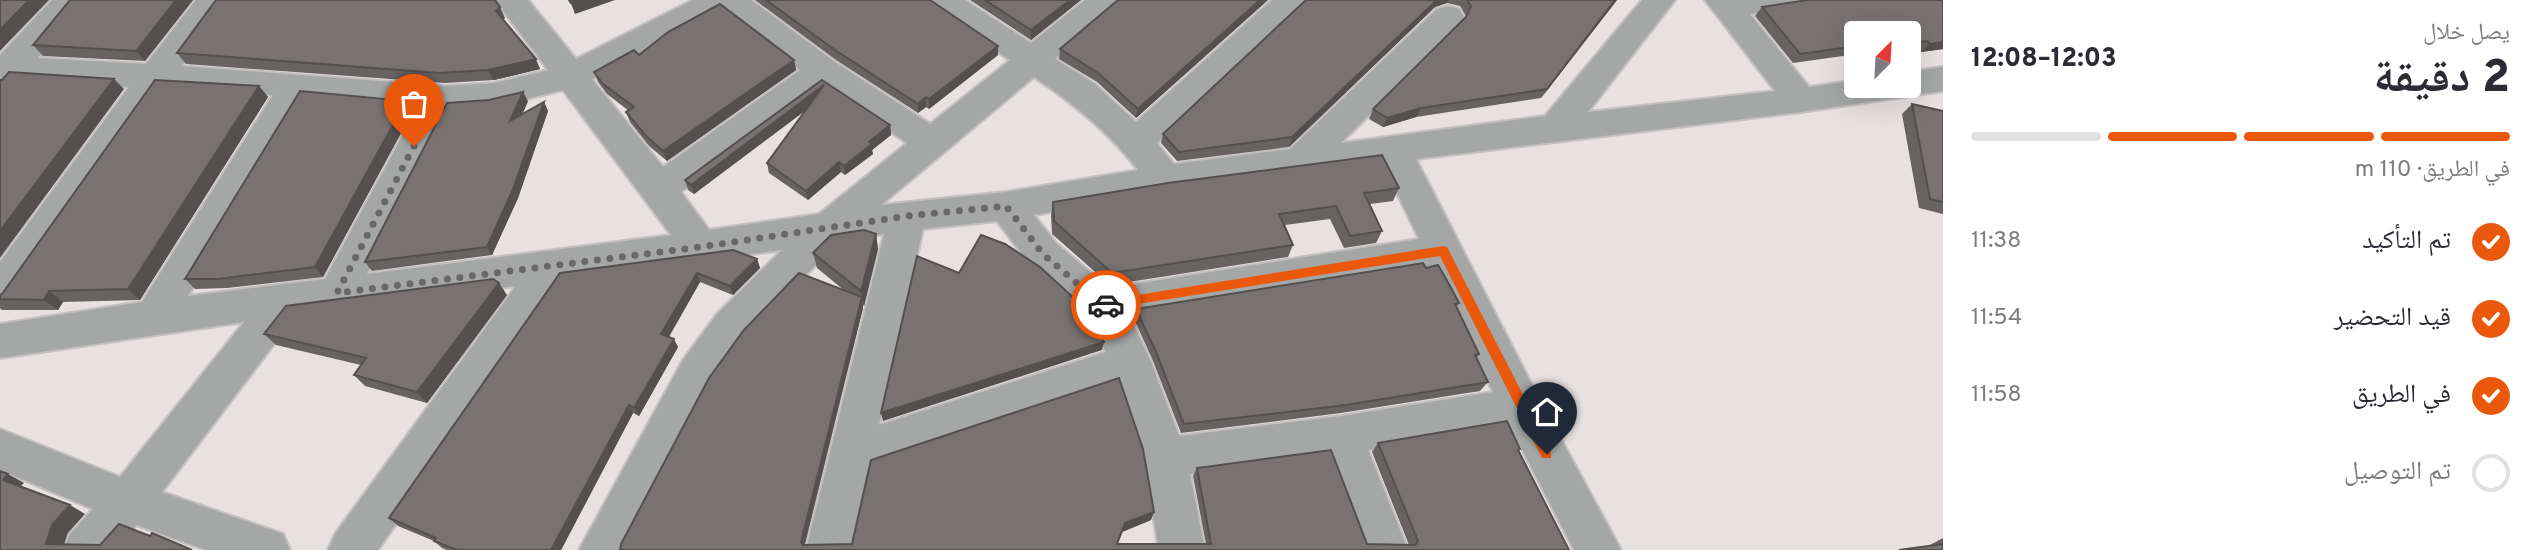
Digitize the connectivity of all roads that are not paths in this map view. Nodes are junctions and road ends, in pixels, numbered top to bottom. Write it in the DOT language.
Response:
graph roads {
  1 [pos="70,0"];
  2 [pos="213,0"];
  3 [pos="511,0"];
  4 [pos="718,0"];
  5 [pos="730,0"];
  6 [pos="942,0"];
  7 [pos="1105,0"];
  8 [pos="1291,0"];
  9 [pos="1659,0"];
  10 [pos="1789,0"];
  11 [pos="1724,3"];
  12 [pos="1448,17"];
  13 [pos="1033,58"];
  14 [pos="823,69"];
  15 [pos="3,72"];
  16 [pos="570,75"];
  17 [pos="155,76"];
  18 [pos="1943,79"];
  19 [pos="1922,82"];
  20 [pos="297,85"];
  21 [pos="1844,94"];
  22 [pos="440,97"];
  23 [pos="1801,100"];
  24 [pos="1555,128"];
  25 [pos="931,142"];
  26 [pos="1136,142"];
  27 [pos="1394,151"];
  28 [pos="1300,161"];
  29 [pos="1164,179"];
  30 [pos="659,189"];
  31 [pos="1006,206"];
  32 [pos="907,216"];
  33 [pos="828,228"];
  34 [pos="700,247"];
  35 [pos="1443,251"];
  36 [pos="553,265"];
  37 [pos="0,292"];
  38 [pos="337,293"];
  39 [pos="283,302"];
  40 [pos="1102,305"];
  41 [pos="154,317"];
  42 [pos="0,341"];
  43 [pos="1131,362"];
  44 [pos="1521,405"];
  45 [pos="1341,435"];
  46 [pos="0,449"];
  47 [pos="851,454"];
  48 [pos="1165,457"];
  49 [pos="129,500"];
  50 [pos="1166,545"];
  51 [pos="86,550"];
  52 [pos="267,550"];
  53 [pos="351,550"];
  54 [pos="602,550"];
  55 [pos="829,550"];
  56 [pos="1385,550"];
  57 [pos="1598,550"];
  1 -- 15 [label="street"];
  2 -- 17 [label="street"];
  3 -- 16 [label="street"];
  4 -- 16 [label="street"];
  5 -- 14 [label="street"];
  6 -- 13 [label="street"];
  7 -- 13 [label="street"];
  8 -- 26 [label="street"];
  9 -- 24 [label="street"];
  10 -- 11 [label="street"];
  11 -- 23 [label="street"];
  12 -- 28 [label="street"];
  13 -- 25 [label="street"];
  13 -- 26 [label="street"];
  14 -- 25 [label="street"];
  14 -- 30 [label="street"];
  15 -- 17 [label="street"];
  16 -- 22 [label="street"];
  16 -- 30 [label="street"];
  17 -- 20 [label="street"];
  17 -- 37 [label="street"];
  18 -- 19 [label="street"];
  20 -- 22 [label="street"];
  20 -- 41 [label="street"];
  21 -- 23 [label="street"];
  22 -- 38 [label="street"];
  23 -- 24 [label="street"];
  24 -- 27 [label="street"];
  25 -- 33 [label="street"];
  26 -- 29 [label="street"];
  27 -- 28 [label="street"];
  27 -- 35 [label="street"];
  28 -- 29 [label="street"];
  29 -- 31 [label="street"];
  30 -- 34 [label="street"];
  31 -- 32 [label="street"];
  31 -- 40 [label="street"];
  32 -- 33 [label="street"];
  32 -- 47 [label="street"];
  33 -- 34 [label="street"];
  33 -- 54 [label="street"];
  34 -- 36 [label="street"];
  35 -- 40 [label="street"];
  35 -- 44 [label="street"];
  36 -- 38 [label="street"];
  36 -- 53 [label="street"];
  38 -- 39 [label="street"];
  39 -- 41 [label="street"];
  39 -- 49 [label="street"];
  40 -- 43 [label="street"];
  41 -- 42 [label="street"];
  43 -- 47 [label="street"];
  43 -- 48 [label="street"];
  44 -- 45 [label="street"];
  44 -- 57 [label="street"];
  45 -- 48 [label="street"];
  45 -- 56 [label="street"];
  46 -- 49 [label="street"];
  47 -- 55 [label="street"];
  48 -- 50 [label="street"];
  49 -- 51 [label="street"];
  49 -- 52 [label="street"];
}
